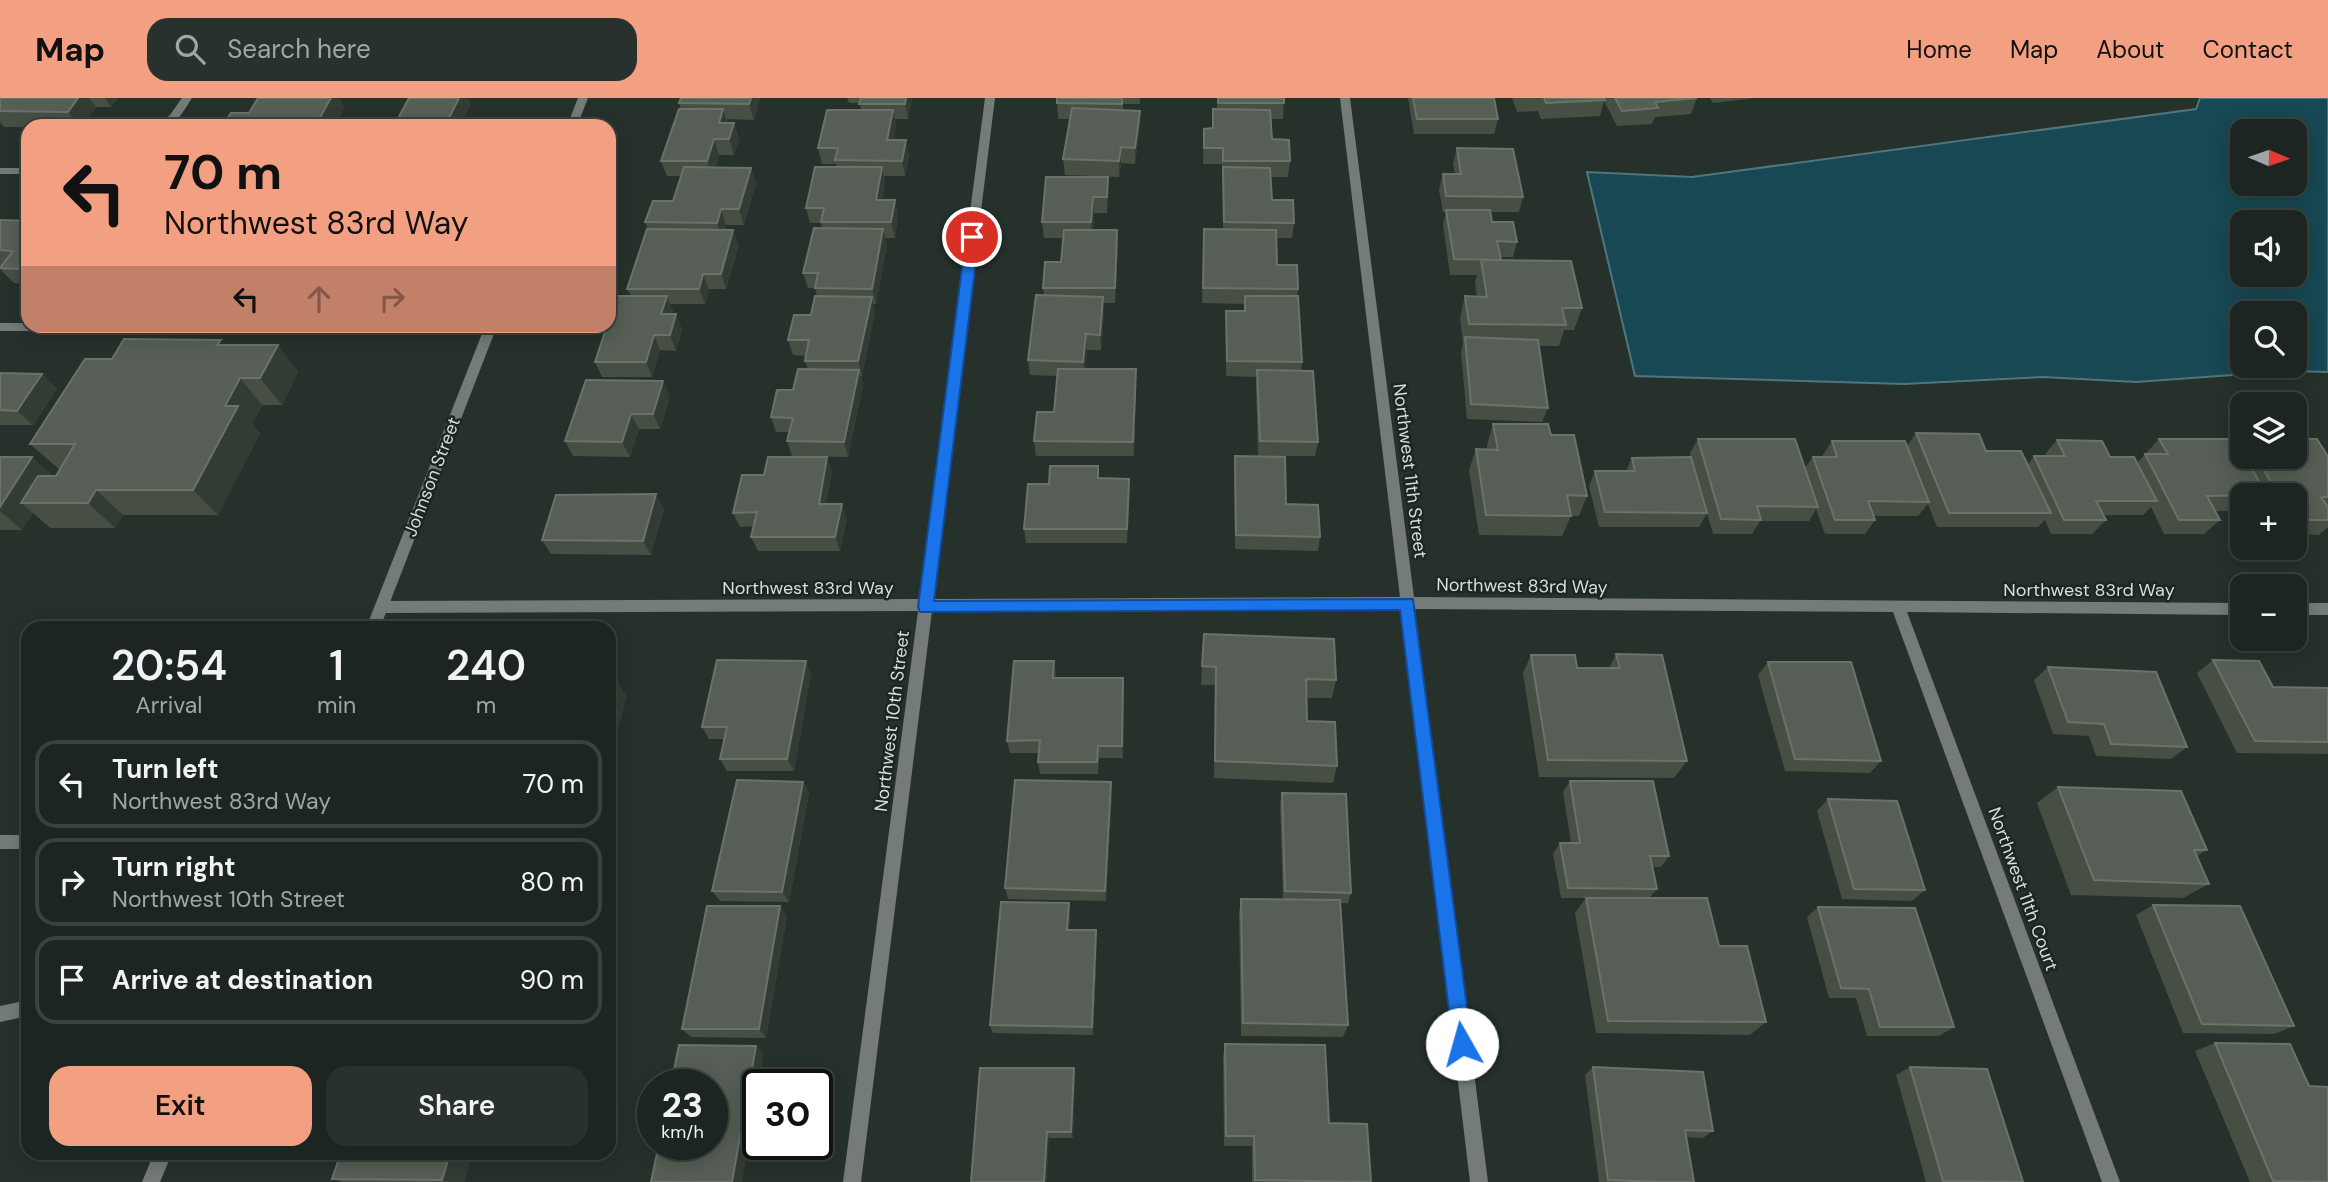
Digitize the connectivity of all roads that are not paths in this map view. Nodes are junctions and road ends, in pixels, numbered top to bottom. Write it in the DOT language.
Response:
graph roads {
  1 [pos="187,98"];
  2 [pos="583,98"];
  3 [pos="990,98"];
  4 [pos="1345,98"];
  5 [pos="171,119"];
  6 [pos="575,119"];
  7 [pos="0,171"];
  8 [pos="21,171"];
  9 [pos="0,327"];
  10 [pos="21,327"];
  11 [pos="487,333"];
  12 [pos="1408,603"];
  13 [pos="382,607"];
  14 [pos="926,607"];
  15 [pos="1899,609"];
  16 [pos="2230,609"];
  17 [pos="2307,609"];
  18 [pos="2328,609"];
  19 [pos="376,621"];
  20 [pos="0,842"];
  21 [pos="21,842"];
  22 [pos="21,1010"];
  23 [pos="0,1014"];
  24 [pos="160,1160"];
  25 [pos="151,1182"];
  26 [pos="852,1182"];
  27 [pos="1479,1182"];
  28 [pos="2111,1182"];
  1 -- 5 [label="street"];
  2 -- 6 [label="street"];
  3 -- 14 [label="street, Northwest 10th Street"];
  4 -- 12 [label="street, Northwest 11th Street"];
  7 -- 8 [label="street"];
  9 -- 10 [label="street"];
  11 -- 13 [label="street, Johnson Street"];
  12 -- 14 [label="street, Northwest 83rd Way"];
  12 -- 15 [label="street, Northwest 83rd Way"];
  12 -- 27 [label="street, Northwest 11th Street"];
  13 -- 14 [label="street, Northwest 83rd Way"];
  13 -- 19 [label="street, Johnson Street"];
  14 -- 26 [label="street, Northwest 10th Street"];
  15 -- 16 [label="street, Northwest 83rd Way"];
  15 -- 28 [label="street, Northwest 11th Court"];
  17 -- 18 [label="street"];
  20 -- 21 [label="street"];
  22 -- 23 [label="street"];
  24 -- 25 [label="street"];
}
